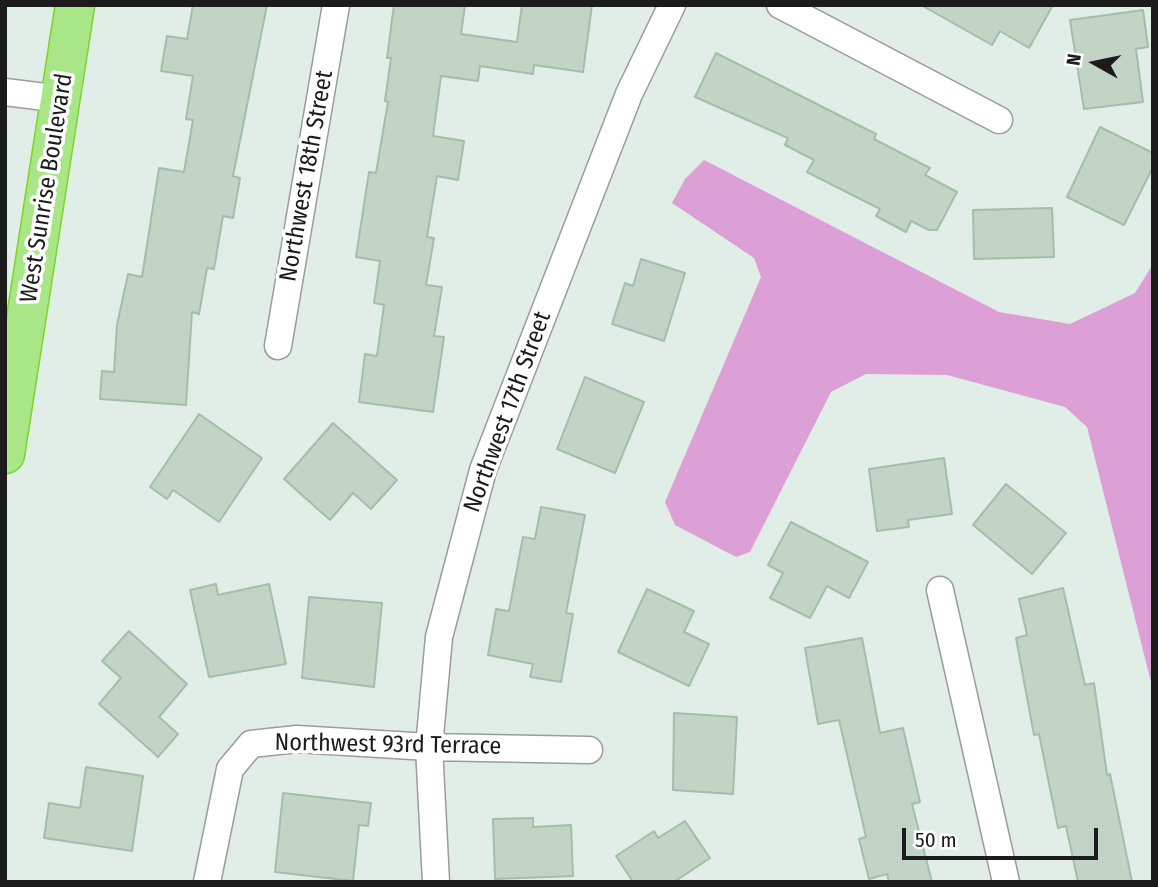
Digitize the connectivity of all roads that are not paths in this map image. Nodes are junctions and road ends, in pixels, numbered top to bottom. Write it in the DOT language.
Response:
graph roads {
  1 [pos="75,5"];
  2 [pos="336,5"];
  3 [pos="672,5"];
  4 [pos="780,5"];
  5 [pos="5,92"];
  6 [pos="61,99"];
  7 [pos="999,120"];
  8 [pos="278,346"];
  9 [pos="5,454"];
  10 [pos="940,590"];
  11 [pos="429,747"];
  12 [pos="589,750"];
  13 [pos="207,882"];
  14 [pos="436,882"];
  15 [pos="1006,882"];
  1 -- 6 [label="highway, West Sunrise Boulevard"];
  2 -- 8 [label="street, Northwest 18th Street"];
  3 -- 11 [label="street, Northwest 17th Street"];
  4 -- 7 [label="street"];
  5 -- 6 [label="street"];
  6 -- 9 [label="highway, West Sunrise Boulevard"];
  10 -- 15 [label="street"];
  11 -- 12 [label="street, Northwest 93rd Terrace"];
  11 -- 13 [label="street, Northwest 93rd Terrace"];
  11 -- 14 [label="street, Northwest 17th Street"];
}
